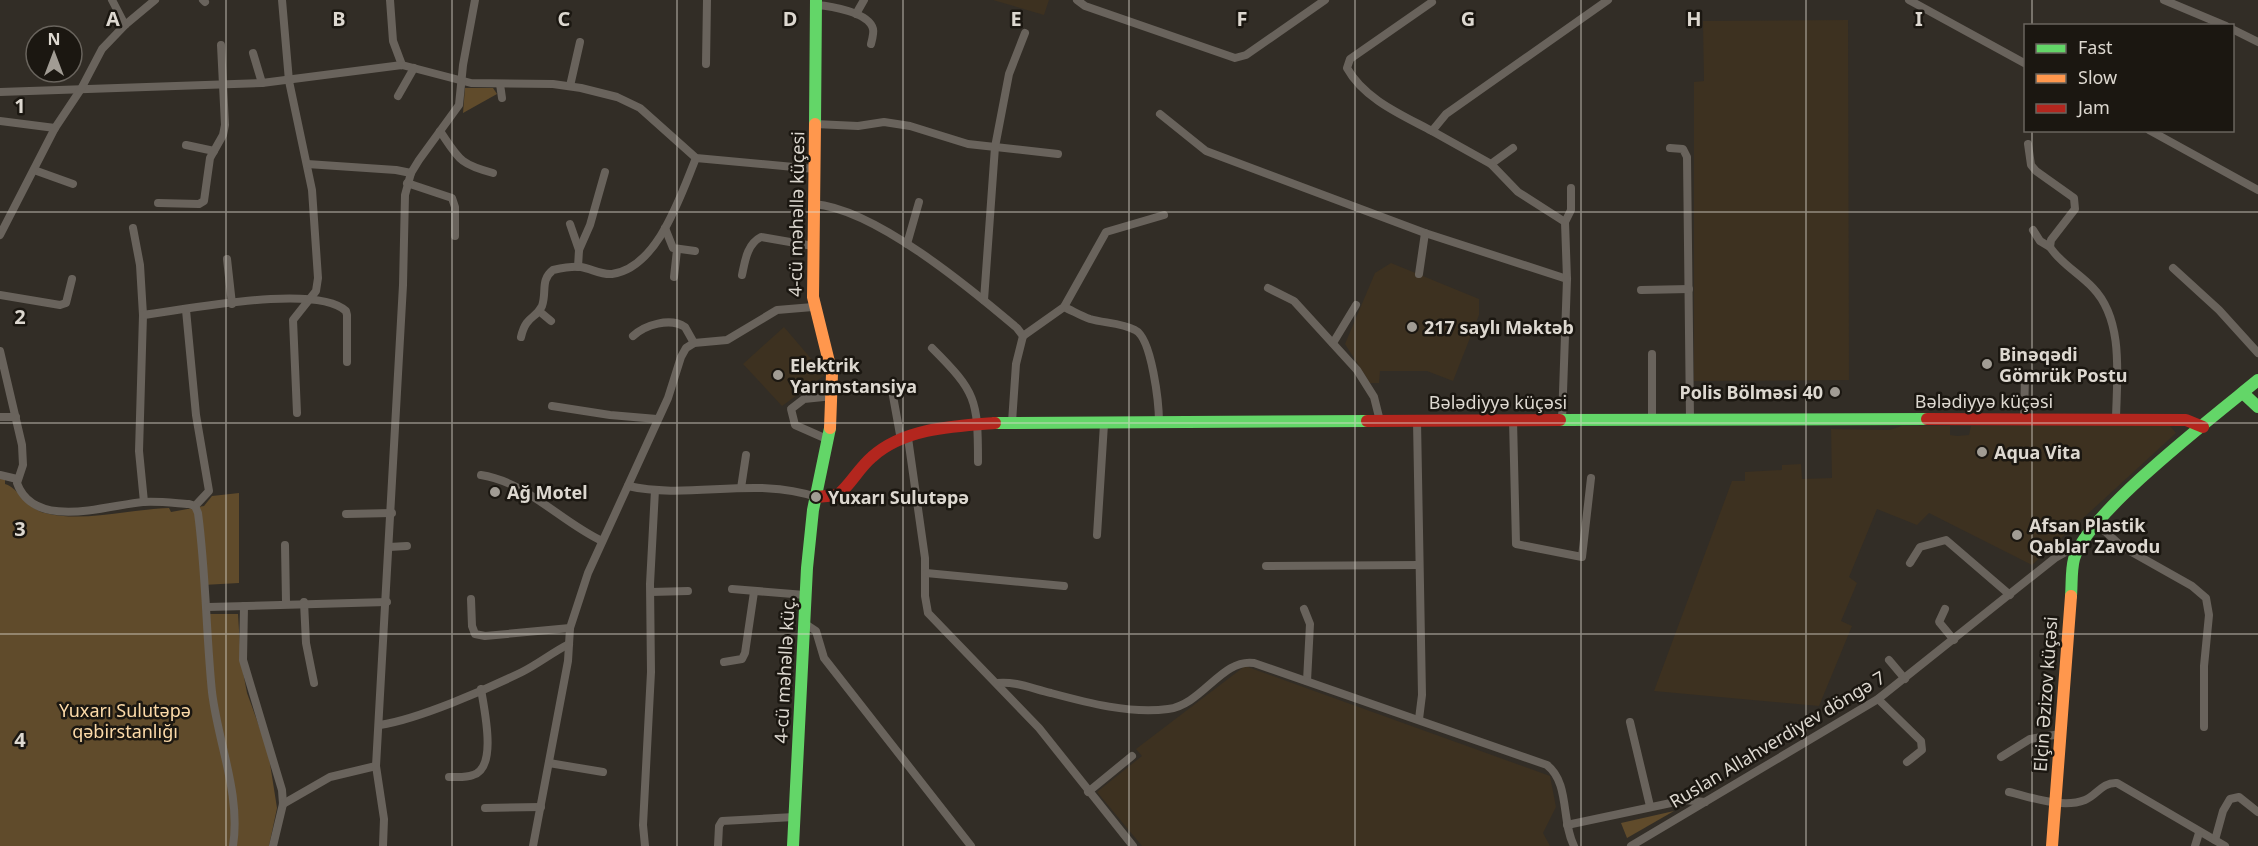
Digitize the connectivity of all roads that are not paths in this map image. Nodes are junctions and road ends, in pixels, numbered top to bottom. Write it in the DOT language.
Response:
graph roads {
  1 [pos="112,0"];
  2 [pos="155,0"];
  3 [pos="282,0"];
  4 [pos="390,0"];
  5 [pos="475,0"];
  6 [pos="707,0"];
  7 [pos="864,0"];
  8 [pos="1077,0"];
  9 [pos="1325,0"];
  10 [pos="1608,0"];
  11 [pos="1909,0"];
  12 [pos="2164,0"];
  13 [pos="1432,2"];
  14 [pos="816,3"];
  15 [pos="856,15"];
  16 [pos="2222,24"];
  17 [pos="125,25"];
  18 [pos="2234,30"];
  19 [pos="1024,33"];
  20 [pos="580,42"];
  21 [pos="2258,42"];
  22 [pos="871,44"];
  23 [pos="221,45"];
  24 [pos="253,53"];
  25 [pos="2024,63"];
  26 [pos="706,64"];
  27 [pos="402,65"];
  28 [pos="414,68"];
  29 [pos="289,81"];
  30 [pos="461,81"];
  31 [pos="262,83"];
  32 [pos="500,84"];
  33 [pos="224,85"];
  34 [pos="570,86"];
  35 [pos="81,89"];
  36 [pos="0,92"];
  37 [pos="398,96"];
  38 [pos="502,98"];
  39 [pos="1160,114"];
  40 [pos="0,121"];
  41 [pos="815,124"];
  42 [pos="55,128"];
  43 [pos="1432,130"];
  44 [pos="440,131"];
  45 [pos="2153,132"];
  46 [pos="186,144"];
  47 [pos="2028,144"];
  48 [pos="995,147"];
  49 [pos="1513,148"];
  50 [pos="1670,148"];
  51 [pos="214,152"];
  52 [pos="1058,154"];
  53 [pos="696,158"];
  54 [pos="307,164"];
  55 [pos="1491,164"];
  56 [pos="814,169"];
  57 [pos="34,170"];
  58 [pos="604,172"];
  59 [pos="411,173"];
  60 [pos="493,173"];
  61 [pos="407,183"];
  62 [pos="73,184"];
  63 [pos="1571,188"];
  64 [pos="2258,190"];
  65 [pos="919,201"];
  66 [pos="158,203"];
  67 [pos="814,204"];
  68 [pos="1164,215"];
  69 [pos="3,217"];
  70 [pos="1564,222"];
  71 [pos="570,224"];
  72 [pos="133,228"];
  73 [pos="665,228"];
  74 [pos="2033,230"];
  75 [pos="1425,233"];
  76 [pos="0,235"];
  77 [pos="455,236"];
  78 [pos="907,244"];
  79 [pos="813,246"];
  80 [pos="2050,247"];
  81 [pos="579,250"];
  82 [pos="677,250"];
  83 [pos="695,251"];
  84 [pos="227,259"];
  85 [pos="578,267"];
  86 [pos="2173,268"];
  87 [pos="1419,274"];
  88 [pos="742,275"];
  89 [pos="674,277"];
  90 [pos="72,279"];
  91 [pos="1567,279"];
  92 [pos="1268,288"];
  93 [pos="1689,289"];
  94 [pos="1641,290"];
  95 [pos="0,296"];
  96 [pos="309,300"];
  97 [pos="984,300"];
  98 [pos="232,304"];
  99 [pos="1356,305"];
  100 [pos="813,307"];
  101 [pos="1064,307"];
  102 [pos="186,310"];
  103 [pos="539,311"];
  104 [pos="143,315"];
  105 [pos="551,321"];
  106 [pos="633,336"];
  107 [pos="1023,336"];
  108 [pos="520,337"];
  109 [pos="694,343"];
  110 [pos="1332,343"];
  111 [pos="932,348"];
  112 [pos="0,351"];
  113 [pos="2258,352"];
  114 [pos="1652,354"];
  115 [pos="347,362"];
  116 [pos="2025,376"];
  117 [pos="2258,380"];
  118 [pos="2243,393"];
  119 [pos="833,396"];
  120 [pos="893,396"];
  121 [pos="552,406"];
  122 [pos="2258,407"];
  123 [pos="297,413"];
  124 [pos="0,417"];
  125 [pos="15,417"];
  126 [pos="2116,418"];
  127 [pos="657,419"];
  128 [pos="2024,419"];
  129 [pos="1513,420"];
  130 [pos="1562,420"];
  131 [pos="1652,420"];
  132 [pos="1690,420"];
  133 [pos="1380,421"];
  134 [pos="1418,421"];
  135 [pos="1012,422"];
  136 [pos="1159,423"];
  137 [pos="978,424"];
  138 [pos="1104,424"];
  139 [pos="2202,427"];
  140 [pos="904,439"];
  141 [pos="829,440"];
  142 [pos="746,455"];
  143 [pos="978,462"];
  144 [pos="0,475"];
  145 [pos="481,475"];
  146 [pos="1591,478"];
  147 [pos="17,479"];
  148 [pos="628,486"];
  149 [pos="741,488"];
  150 [pos="655,490"];
  151 [pos="816,497"];
  152 [pos="144,502"];
  153 [pos="195,506"];
  154 [pos="392,513"];
  155 [pos="346,514"];
  156 [pos="2096,523"];
  157 [pos="1097,535"];
  158 [pos="602,541"];
  159 [pos="285,545"];
  160 [pos="2078,545"];
  161 [pos="407,546"];
  162 [pos="389,547"];
  163 [pos="1910,563"];
  164 [pos="1419,565"];
  165 [pos="1266,566"];
  166 [pos="926,573"];
  167 [pos="1064,586"];
  168 [pos="732,589"];
  169 [pos="688,591"];
  170 [pos="651,592"];
  171 [pos="754,592"];
  172 [pos="805,595"];
  173 [pos="2010,595"];
  174 [pos="471,599"];
  175 [pos="304,602"];
  176 [pos="387,602"];
  177 [pos="286,603"];
  178 [pos="244,606"];
  179 [pos="208,607"];
  180 [pos="1304,609"];
  181 [pos="1945,609"];
  182 [pos="804,623"];
  183 [pos="570,628"];
  184 [pos="1954,640"];
  185 [pos="569,644"];
  186 [pos="1889,660"];
  187 [pos="724,662"];
  188 [pos="1905,679"];
  189 [pos="1307,681"];
  190 [pos="314,683"];
  191 [pos="998,683"];
  192 [pos="482,690"];
  193 [pos="1878,699"];
  194 [pos="1419,719"];
  195 [pos="1630,722"];
  196 [pos="380,725"];
  197 [pos="2204,727"];
  198 [pos="2060,734"];
  199 [pos="1132,756"];
  200 [pos="2001,757"];
  201 [pos="1906,762"];
  202 [pos="549,764"];
  203 [pos="376,766"];
  204 [pos="603,772"];
  205 [pos="449,777"];
  206 [pos="1088,792"];
  207 [pos="2009,792"];
  208 [pos="1705,802"];
  209 [pos="2055,802"];
  210 [pos="284,804"];
  211 [pos="541,807"];
  212 [pos="1650,807"];
  213 [pos="485,808"];
  214 [pos="2258,812"];
  215 [pos="794,817"];
  216 [pos="1567,825"];
  217 [pos="2199,833"];
  218 [pos="2214,840"];
  219 [pos="234,846"];
  220 [pos="273,846"];
  221 [pos="384,846"];
  222 [pos="533,846"];
  223 [pos="645,846"];
  224 [pos="718,846"];
  225 [pos="793,846"];
  226 [pos="971,846"];
  227 [pos="1133,846"];
  228 [pos="1574,846"];
  229 [pos="1631,846"];
  230 [pos="2052,846"];
  231 [pos="2195,846"];
  232 [pos="2225,846"];
  1 -- 17 [label="street"];
  2 -- 17 [label="street"];
  3 -- 29 [label="street"];
  4 -- 27 [label="street"];
  5 -- 30 [label="street"];
  6 -- 26 [label="street"];
  7 -- 15 [label="street"];
  8 -- 9 [label="street"];
  10 -- 43 [label="street"];
  11 -- 25 [label="street"];
  12 -- 16 [label="street"];
  13 -- 43 [label="street"];
  14 -- 15 [label="street"];
  14 -- 41 [label="street, 4-cü məhəllə küçesi"];
  15 -- 22 [label="street"];
  17 -- 35 [label="street"];
  18 -- 21 [label="street"];
  19 -- 48 [label="street"];
  20 -- 34 [label="street"];
  23 -- 33 [label="street"];
  24 -- 31 [label="street"];
  27 -- 28 [label="street"];
  27 -- 29 [label="street"];
  28 -- 30 [label="street"];
  28 -- 37 [label="street"];
  29 -- 31 [label="street"];
  29 -- 54 [label="street"];
  30 -- 32 [label="street"];
  30 -- 44 [label="street"];
  31 -- 33 [label="street"];
  32 -- 34 [label="street"];
  32 -- 38 [label="street"];
  33 -- 35 [label="street"];
  33 -- 51 [label="street"];
  34 -- 53 [label="street"];
  35 -- 36 [label="street"];
  35 -- 42 [label="street"];
  39 -- 75 [label="street"];
  40 -- 42 [label="street"];
  41 -- 48 [label="street"];
  41 -- 56 [label="street, 4-cü məhəllə küçesi"];
  42 -- 57 [label="street"];
  43 -- 55 [label="street"];
  44 -- 59 [label="street"];
  44 -- 60 [label="street"];
  45 -- 64 [label="street"];
  46 -- 51 [label="street"];
  47 -- 80 [label="street"];
  48 -- 52 [label="street"];
  48 -- 97 [label="street"];
  49 -- 55 [label="street"];
  50 -- 93 [label="street"];
  51 -- 66 [label="street"];
  53 -- 56 [label="street"];
  53 -- 73 [label="street"];
  54 -- 59 [label="street"];
  54 -- 96 [label="street"];
  55 -- 70 [label="street"];
  56 -- 67 [label="street, 4-cü məhəllə küçesi"];
  57 -- 62 [label="street"];
  57 -- 69 [label="street"];
  58 -- 81 [label="street"];
  59 -- 61 [label="street"];
  61 -- 77 [label="street"];
  61 -- 154 [label="street"];
  63 -- 70 [label="street"];
  65 -- 78 [label="street"];
  67 -- 78 [label="street"];
  67 -- 79 [label="street, 4-cü məhəllə küçesi"];
  68 -- 101 [label="street"];
  69 -- 76 [label="street"];
  70 -- 91 [label="street"];
  71 -- 81 [label="street"];
  72 -- 104 [label="street"];
  73 -- 82 [label="street"];
  73 -- 85 [label="street"];
  74 -- 80 [label="street"];
  75 -- 87 [label="street"];
  75 -- 91 [label="street"];
  78 -- 97 [label="street"];
  79 -- 88 [label="street"];
  79 -- 100 [label="street, 4-cü məhəllə küçesi"];
  80 -- 126 [label="street"];
  81 -- 85 [label="street"];
  82 -- 83 [label="street"];
  82 -- 89 [label="street"];
  84 -- 98 [label="street"];
  85 -- 103 [label="street"];
  86 -- 113 [label="street"];
  90 -- 95 [label="street"];
  91 -- 130 [label="street"];
  92 -- 110 [label="street"];
  93 -- 94 [label="street"];
  93 -- 132 [label="street"];
  96 -- 98 [label="street"];
  96 -- 115 [label="street"];
  96 -- 123 [label="street"];
  97 -- 107 [label="street"];
  98 -- 102 [label="street"];
  99 -- 110 [label="street"];
  100 -- 109 [label="street"];
  100 -- 119 [label="street, 4-cü məhəllə küçesi"];
  101 -- 107 [label="street"];
  101 -- 136 [label="street"];
  102 -- 104 [label="street"];
  102 -- 153 [label="street"];
  103 -- 105 [label="street"];
  103 -- 108 [label="street"];
  104 -- 152 [label="street"];
  106 -- 109 [label="street"];
  107 -- 135 [label="street"];
  109 -- 127 [label="street"];
  110 -- 133 [label="street"];
  111 -- 137 [label="street"];
  112 -- 125 [label="street"];
  114 -- 131 [label="street"];
  116 -- 128 [label="street"];
  117 -- 118 [label="street"];
  118 -- 122 [label="street"];
  118 -- 139 [label="street"];
  119 -- 141 [label="street, 4-cü məhəllə küçesi"];
  119 -- 141 [label="street"];
  120 -- 140 [label="street"];
  121 -- 127 [label="street"];
  124 -- 125 [label="street"];
  125 -- 147 [label="street"];
  126 -- 128 [label="street, Bələdiyyə küçəsi"];
  126 -- 139 [label="street, Bələdiyyə küçəsi"];
  127 -- 148 [label="street"];
  128 -- 132 [label="street, Bələdiyyə küçəsi"];
  129 -- 130 [label="street, Bələdiyyə küçəsi"];
  129 -- 134 [label="street, Bələdiyyə küçəsi"];
  129 -- 146 [label="street"];
  130 -- 131 [label="street, Bələdiyyə küçəsi"];
  131 -- 132 [label="street, Bələdiyyə küçəsi"];
  133 -- 134 [label="street, Bələdiyyə küçəsi"];
  133 -- 136 [label="street, Bələdiyyə küçəsi"];
  134 -- 164 [label="street"];
  135 -- 137 [label="street, Bələdiyyə küçəsi"];
  135 -- 138 [label="street, Bələdiyyə küçəsi"];
  136 -- 138 [label="street, Bələdiyyə küçəsi"];
  137 -- 140 [label="street, Bələdiyyə küçəsi"];
  137 -- 143 [label="street"];
  138 -- 157 [label="street"];
  139 -- 156 [label="street"];
  140 -- 151 [label="street, Bələdiyyə küçəsi"];
  140 -- 166 [label="street"];
  141 -- 151 [label="street, 4-cü məhəllə küçesi"];
  142 -- 149 [label="street"];
  144 -- 147 [label="street"];
  145 -- 158 [label="street"];
  147 -- 152 [label="street"];
  148 -- 150 [label="street"];
  148 -- 158 [label="street"];
  149 -- 150 [label="street"];
  149 -- 151 [label="street"];
  150 -- 170 [label="street"];
  151 -- 172 [label="street, 4-cü məhəllə küç."];
  152 -- 153 [label="street"];
  153 -- 179 [label="street"];
  154 -- 155 [label="street"];
  154 -- 162 [label="street"];
  156 -- 160 [label="street"];
  156 -- 197 [label="street"];
  158 -- 183 [label="street"];
  159 -- 177 [label="street"];
  160 -- 173 [label="street, Ruslan Allahverdiyev döngə 7"];
  160 -- 198 [label="street, Elçin Əzizov küçəsi"];
  161 -- 162 [label="street"];
  162 -- 176 [label="street"];
  163 -- 173 [label="street"];
  164 -- 165 [label="street"];
  164 -- 194 [label="street"];
  166 -- 167 [label="street"];
  166 -- 191 [label="street"];
  168 -- 171 [label="street"];
  169 -- 170 [label="street"];
  170 -- 223 [label="street"];
  171 -- 172 [label="street"];
  171 -- 187 [label="street"];
  172 -- 182 [label="street, 4-cü məhəllə küç."];
  173 -- 184 [label="street, Ruslan Allahverdiyev döngə 7"];
  174 -- 183 [label="street"];
  175 -- 176 [label="street"];
  175 -- 177 [label="street"];
  175 -- 190 [label="street"];
  176 -- 196 [label="street"];
  177 -- 178 [label="street"];
  178 -- 179 [label="street"];
  178 -- 210 [label="street"];
  179 -- 219 [label="street"];
  180 -- 189 [label="street"];
  181 -- 184 [label="street"];
  182 -- 215 [label="street, 4-cü məhəllə küç."];
  182 -- 226 [label="street"];
  183 -- 185 [label="street"];
  184 -- 188 [label="street, Ruslan Allahverdiyev döngə 7"];
  185 -- 192 [label="street"];
  185 -- 202 [label="street"];
  186 -- 188 [label="street"];
  188 -- 193 [label="street, Ruslan Allahverdiyev döngə 7"];
  189 -- 191 [label="street"];
  189 -- 194 [label="street"];
  191 -- 206 [label="street"];
  192 -- 196 [label="street"];
  192 -- 205 [label="street"];
  193 -- 201 [label="street"];
  193 -- 208 [label="street, Ruslan Allahverdiyev döngə 7"];
  194 -- 216 [label="street"];
  195 -- 212 [label="street"];
  196 -- 203 [label="street"];
  198 -- 200 [label="street"];
  198 -- 209 [label="street, Elçin Əzizov küçəsi"];
  199 -- 206 [label="street"];
  202 -- 204 [label="street"];
  202 -- 211 [label="street"];
  203 -- 210 [label="street"];
  203 -- 221 [label="street"];
  206 -- 227 [label="street"];
  207 -- 209 [label="street"];
  208 -- 212 [label="street"];
  208 -- 229 [label="street, Ruslan Allahverdiyev döngə 7"];
  209 -- 217 [label="street"];
  209 -- 230 [label="street, Elçin Əzizov küçəsi"];
  210 -- 220 [label="street"];
  211 -- 213 [label="street"];
  211 -- 222 [label="street"];
  212 -- 216 [label="street"];
  214 -- 218 [label="street"];
  215 -- 224 [label="street"];
  215 -- 225 [label="street, 4-cü məhəllə küç."];
  216 -- 228 [label="street"];
  217 -- 218 [label="street"];
  217 -- 231 [label="street"];
  218 -- 232 [label="street"];
}
